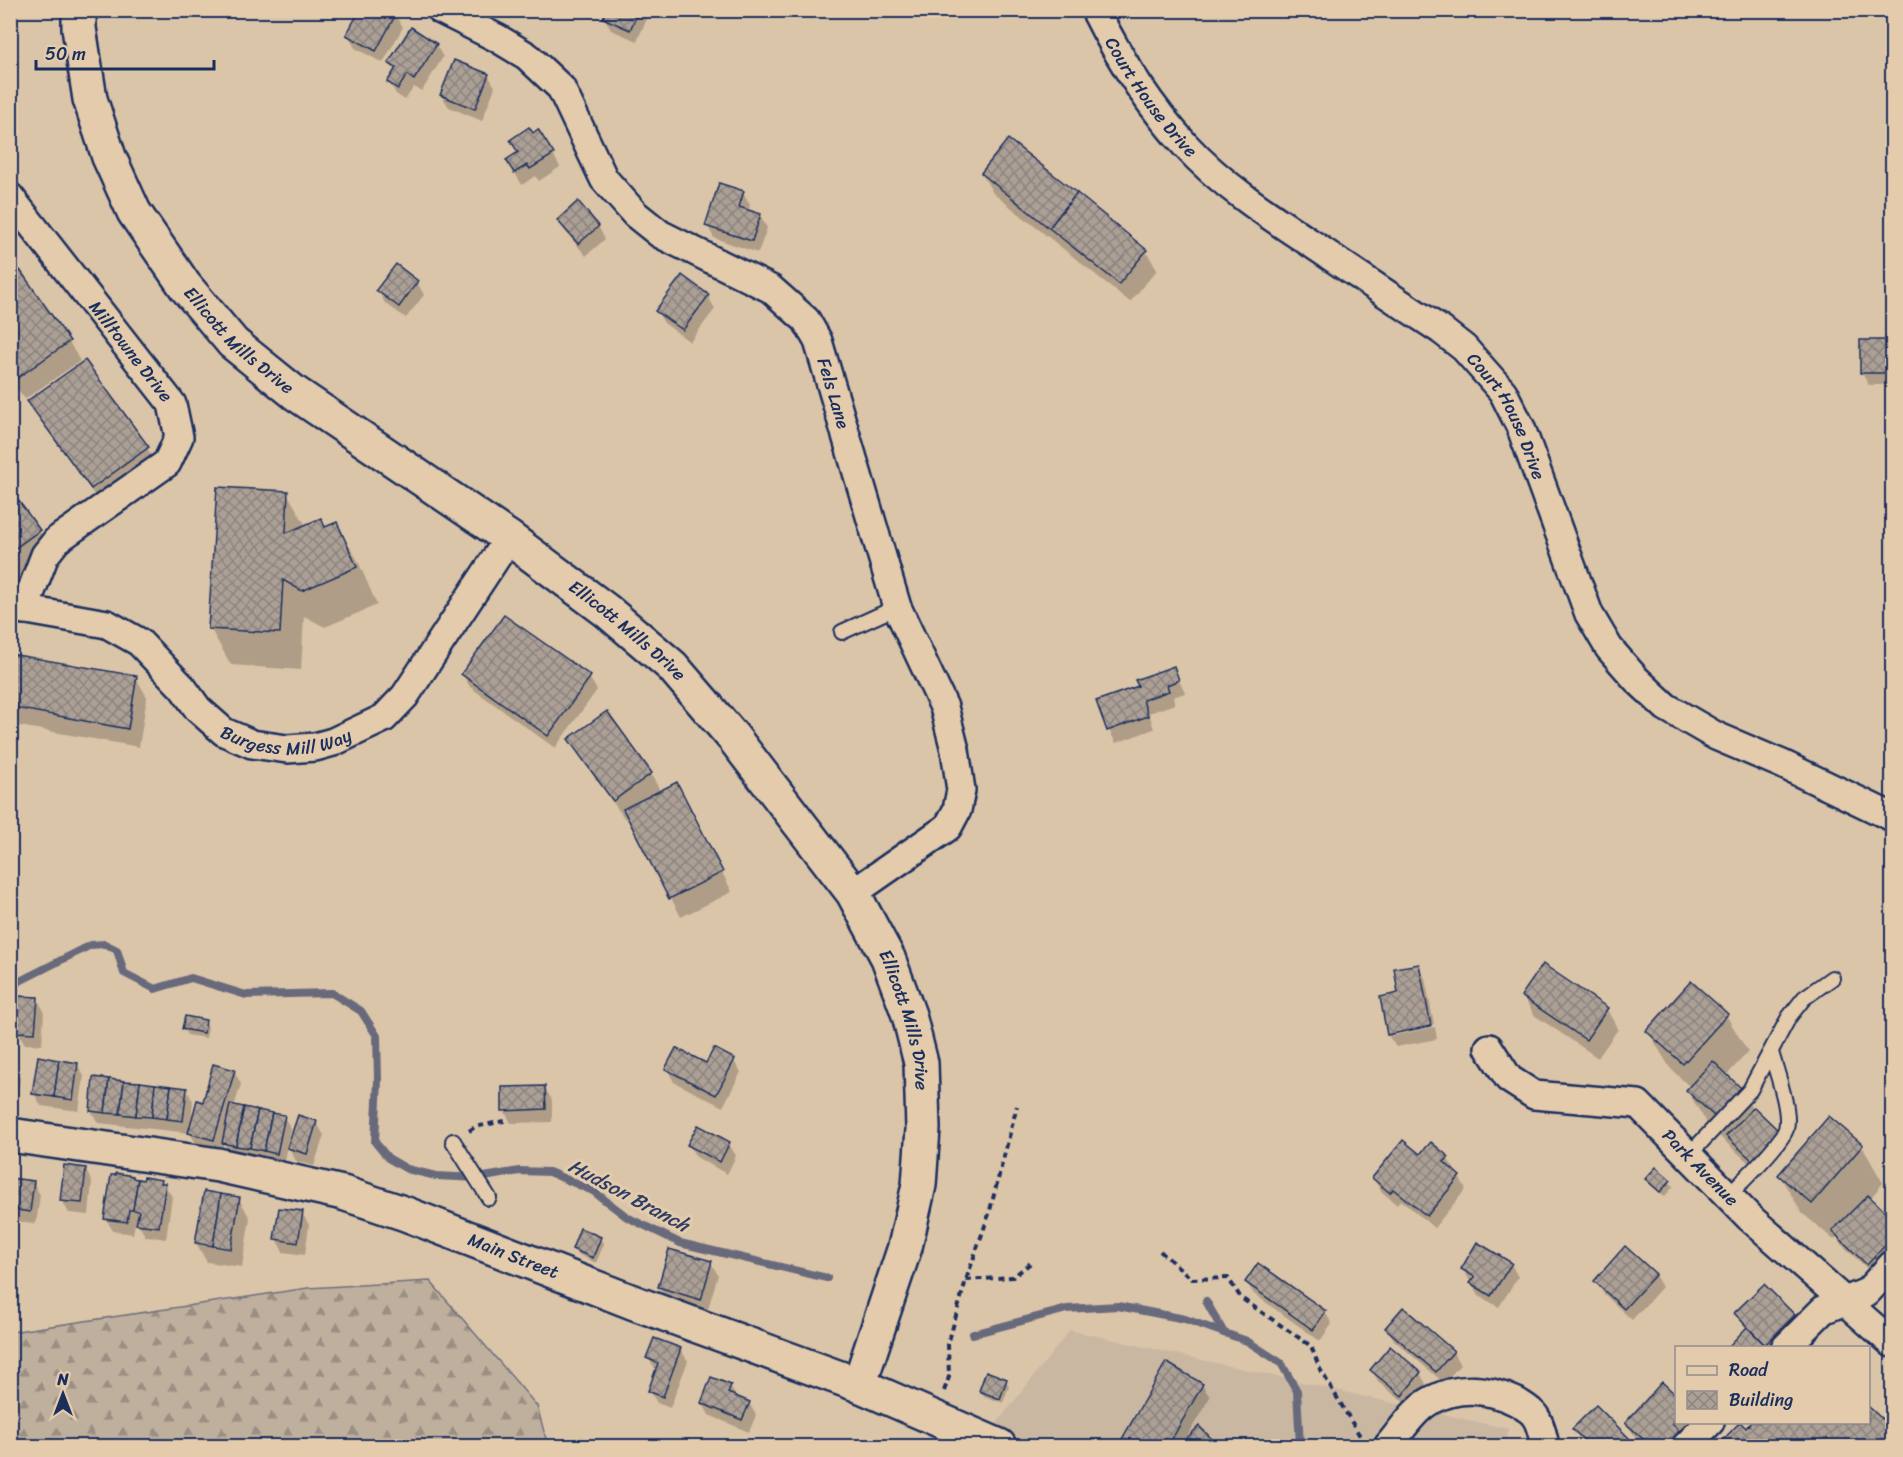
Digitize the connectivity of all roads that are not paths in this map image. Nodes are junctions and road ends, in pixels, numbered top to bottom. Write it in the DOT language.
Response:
graph roads {
  1 [pos="79,10"];
  2 [pos="441,10"];
  3 [pos="1095,10"];
  4 [pos="10,197"];
  5 [pos="509,538"];
  6 [pos="897,607"];
  7 [pos="17,608"];
  8 [pos="842,632"];
  9 [pos="1893,817"];
  10 [pos="853,893"];
  11 [pos="1832,978"];
  12 [pos="1489,1048"];
  13 [pos="1771,1052"];
  14 [pos="10,1135"];
  15 [pos="453,1141"];
  16 [pos="1689,1155"];
  17 [pos="1728,1195"];
  18 [pos="489,1198"];
  19 [pos="1893,1265"];
  20 [pos="1845,1300"];
  21 [pos="1893,1343"];
  22 [pos="1786,1346"];
  23 [pos="858,1385"];
  24 [pos="1708,1424"];
  25 [pos="999,1446"];
  26 [pos="1388,1446"];
  27 [pos="1545,1446"];
  28 [pos="1686,1446"];
  1 -- 5 [label="main road, Ellicott Mills Drive"];
  2 -- 6 [label="street, Fels Lane"];
  3 -- 9 [label="street, Court House Drive"];
  4 -- 7 [label="street, Milltowne Drive"];
  5 -- 7 [label="street, Burgess Mill Way"];
  5 -- 10 [label="main road, Ellicott Mills Drive"];
  6 -- 8 [label="lane"];
  6 -- 10 [label="street, Fels Lane"];
  10 -- 23 [label="main road, Ellicott Mills Drive"];
  11 -- 13 [label="lane"];
  12 -- 16 [label="street, Park Avenue"];
  13 -- 16 [label="lane"];
  13 -- 17 [label="lane"];
  14 -- 23 [label="main road, Main Street"];
  15 -- 18 [label="lane"];
  16 -- 17 [label="street, Park Avenue"];
  17 -- 20 [label="street, Park Avenue"];
  19 -- 20 [label="street"];
  20 -- 21 [label="street, Park Avenue"];
  20 -- 22 [label="street"];
  23 -- 25 [label="main road, Main Street"];
  24 -- 28 [label="street"];
  26 -- 27 [label="street"];
}
